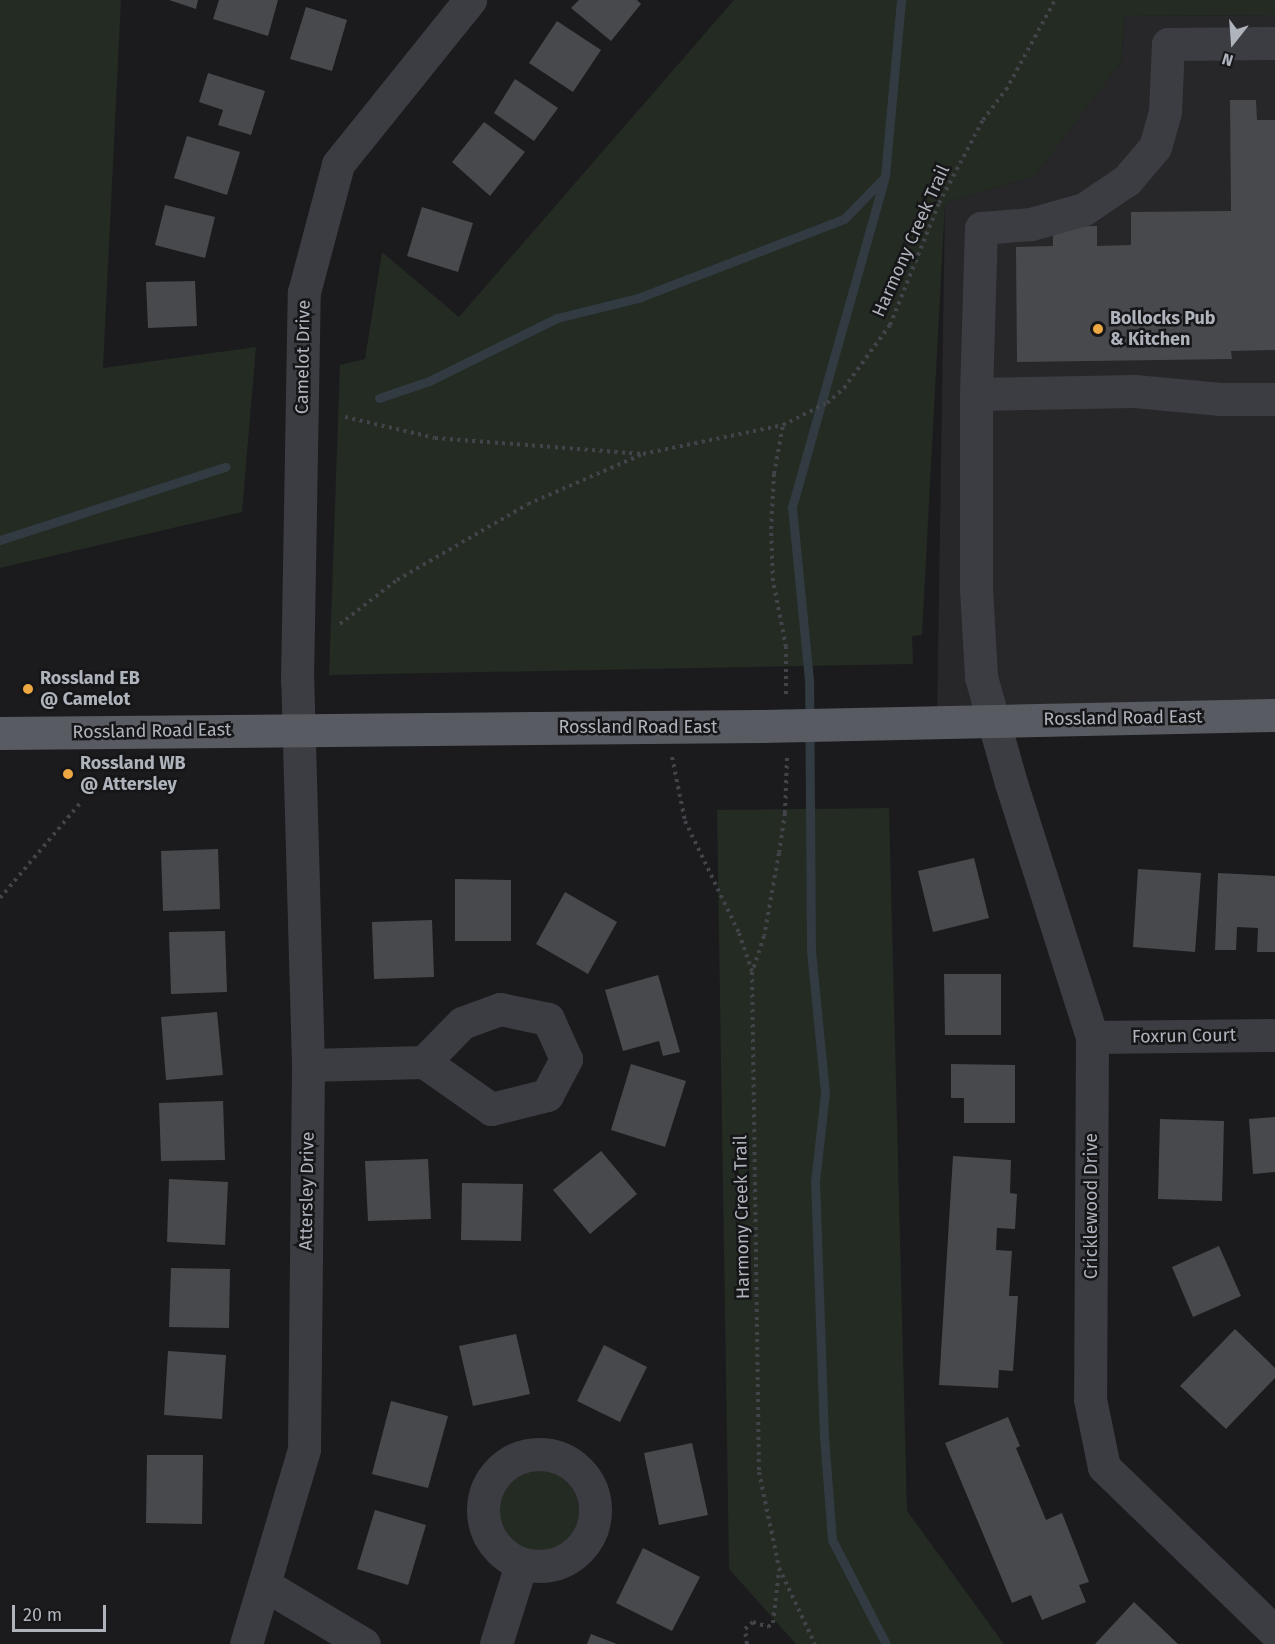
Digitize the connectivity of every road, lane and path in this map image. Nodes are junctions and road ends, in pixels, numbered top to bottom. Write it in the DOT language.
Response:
graph roads {
  1 [pos="470,0"];
  2 [pos="1055,0"];
  3 [pos="1275,43"];
  4 [pos="976,394"];
  5 [pos="1275,399"];
  6 [pos="345,417"];
  7 [pos="783,425"];
  8 [pos="643,454"];
  9 [pos="340,624"];
  10 [pos="786,647"];
  11 [pos="1275,715"];
  12 [pos="992,720"];
  13 [pos="666,726"];
  14 [pos="297,729"];
  15 [pos="0,733"];
  16 [pos="787,783"];
  17 [pos="81,802"];
  18 [pos="0,898"];
  19 [pos="753,972"];
  20 [pos="1275,1035"];
  21 [pos="1092,1037"];
  22 [pos="424,1062"];
  23 [pos="308,1065"];
  24 [pos="521,1564"];
  25 [pos="779,1568"];
  26 [pos="265,1585"];
  27 [pos="1275,1632"];
  28 [pos="246,1644"];
  29 [pos="364,1644"];
  30 [pos="496,1644"];
  31 [pos="747,1644"];
  32 [pos="814,1644"];
  1 -- 14 [label="street, Camelot Drive"];
  2 -- 7 [label="path, Harmony Creek Trail"];
  3 -- 4 [label="street, Cricklewood Drive"];
  4 -- 5 [label="street"];
  4 -- 12 [label="street, Cricklewood Drive"];
  6 -- 8 [label="path"];
  7 -- 8 [label="path, Harmony Creek Trail"];
  7 -- 10 [label="path"];
  8 -- 9 [label="path"];
  11 -- 12 [label="main road, Rossland Road East"];
  12 -- 13 [label="main road, Rossland Road East"];
  12 -- 21 [label="street, Cricklewood Drive"];
  13 -- 14 [label="main road, Rossland Road East"];
  13 -- 19 [label="path"];
  14 -- 15 [label="main road, Rossland Road East"];
  14 -- 23 [label="street, Attersley Drive"];
  16 -- 19 [label="path, Harmony Creek Trail"];
  17 -- 18 [label="path"];
  19 -- 25 [label="path, Harmony Creek Trail"];
  20 -- 21 [label="street, Foxrun Court"];
  21 -- 27 [label="street, Cricklewood Drive"];
  22 -- 23 [label="street"];
  23 -- 26 [label="street, Attersley Drive"];
  24 -- 30 [label="street"];
  25 -- 31 [label="path"];
  25 -- 32 [label="path, Harmony Creek Trail"];
  26 -- 28 [label="street, Attersley Drive"];
  26 -- 29 [label="street"];
}
